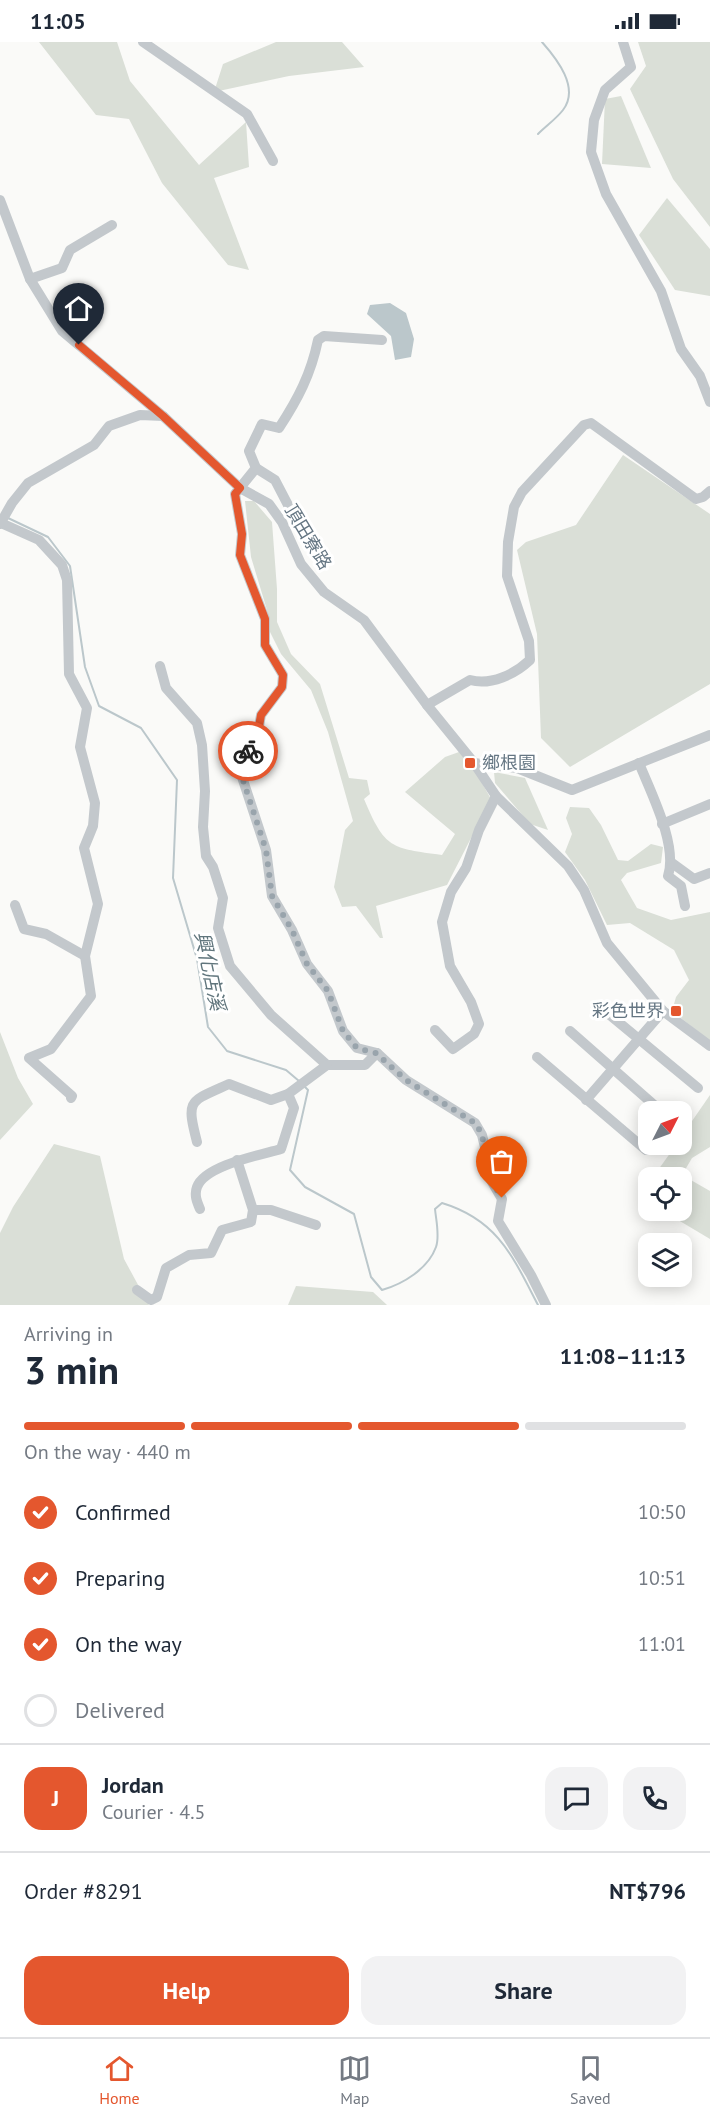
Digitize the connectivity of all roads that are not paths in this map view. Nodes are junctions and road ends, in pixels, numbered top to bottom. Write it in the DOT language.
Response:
graph roads {
  1 [pos="143,42"];
  2 [pos="623,42"];
  3 [pos="273,161"];
  4 [pos="0,200"];
  5 [pos="112,225"];
  6 [pos="30,279"];
  7 [pos="382,340"];
  8 [pos="710,402"];
  9 [pos="163,416"];
  10 [pos="256,468"];
  11 [pos="240,488"];
  12 [pos="710,491"];
  13 [pos="1,523"];
  14 [pos="300,528"];
  15 [pos="160,666"];
  16 [pos="427,705"];
  17 [pos="710,735"];
  18 [pos="474,763"];
  19 [pos="639,763"];
  20 [pos="496,796"];
  21 [pos="710,804"];
  22 [pos="662,824"];
  23 [pos="672,863"];
  24 [pos="710,873"];
  25 [pos="15,905"];
  26 [pos="685,906"];
  27 [pos="85,956"];
  28 [pos="605,1011"];
  29 [pos="663,1011"];
  30 [pos="435,1030"];
  31 [pos="570,1031"];
  32 [pos="639,1039"];
  33 [pos="708,1043"];
  34 [pos="376,1053"];
  35 [pos="537,1057"];
  36 [pos="327,1065"];
  37 [pos="613,1069"];
  38 [pos="698,1088"];
  39 [pos="288,1094"];
  40 [pos="71,1098"];
  41 [pos="586,1100"];
  42 [pos="649,1101"];
  43 [pos="197,1142"];
  44 [pos="638,1143"];
  45 [pos="237,1160"];
  46 [pos="200,1209"];
  47 [pos="253,1210"];
  48 [pos="316,1225"];
  49 [pos="137,1290"];
  50 [pos="546,1305"];
  1 -- 3 [label="street"];
  2 -- 8 [label="street"];
  4 -- 6 [label="street, 頂田寮路"];
  5 -- 6 [label="street"];
  6 -- 9 [label="street, 頂田寮路"];
  7 -- 10 [label="street"];
  9 -- 11 [label="street, 頂田寮路"];
  9 -- 13 [label="street"];
  10 -- 11 [label="street"];
  10 -- 14 [label="street"];
  11 -- 16 [label="street, 頂田寮路"];
  11 -- 34 [label="street"];
  12 -- 16 [label="street"];
  13 -- 27 [label="street"];
  15 -- 36 [label="street"];
  16 -- 18 [label="street, 頂田寮路"];
  17 -- 19 [label="street"];
  18 -- 19 [label="street"];
  18 -- 20 [label="street, 頂田寮路"];
  19 -- 22 [label="street"];
  20 -- 29 [label="street, 頂田寮路"];
  20 -- 30 [label="street"];
  21 -- 22 [label="street"];
  22 -- 23 [label="street"];
  23 -- 24 [label="street"];
  23 -- 26 [label="street"];
  25 -- 27 [label="street"];
  27 -- 40 [label="street"];
  28 -- 32 [label="street"];
  29 -- 32 [label="street"];
  29 -- 33 [label="street, 頂田寮路"];
  31 -- 37 [label="street"];
  32 -- 37 [label="street"];
  32 -- 38 [label="street"];
  34 -- 36 [label="street"];
  34 -- 50 [label="street"];
  35 -- 41 [label="street"];
  36 -- 39 [label="street"];
  37 -- 41 [label="street"];
  37 -- 42 [label="street"];
  39 -- 43 [label="street"];
  39 -- 45 [label="street"];
  41 -- 44 [label="street"];
  45 -- 46 [label="street"];
  45 -- 47 [label="street"];
  47 -- 48 [label="street"];
  47 -- 49 [label="street"];
}
